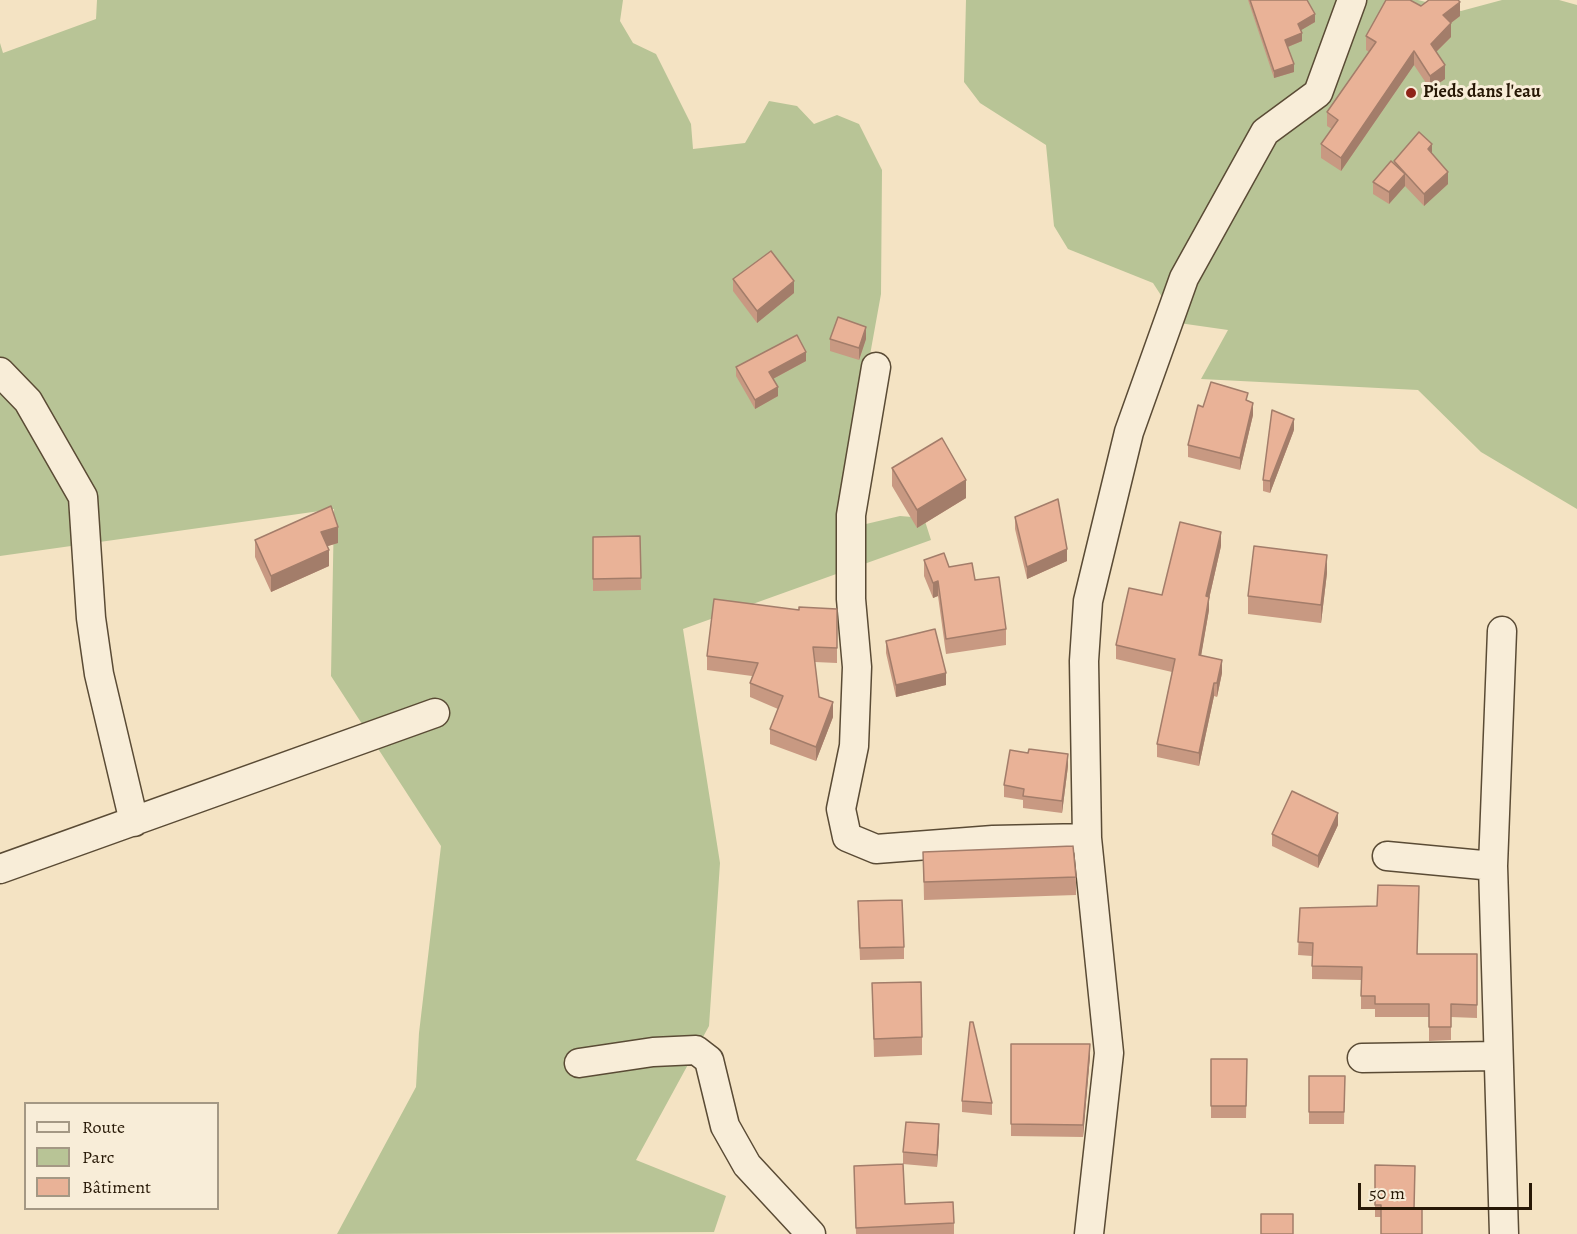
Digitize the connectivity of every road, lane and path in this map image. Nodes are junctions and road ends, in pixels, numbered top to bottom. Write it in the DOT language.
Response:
graph roads {
  1 [pos="1352,0"];
  2 [pos="876,367"];
  3 [pos="0,372"];
  4 [pos="1502,631"];
  5 [pos="435,713"];
  6 [pos="134,822"];
  7 [pos="1087,838"];
  8 [pos="1387,856"];
  9 [pos="1492,866"];
  10 [pos="0,869"];
  11 [pos="1497,1056"];
  12 [pos="1362,1058"];
  13 [pos="579,1063"];
  14 [pos="811,1234"];
  15 [pos="1089,1234"];
  16 [pos="1504,1234"];
  1 -- 7 [label="street"];
  2 -- 7 [label="street"];
  3 -- 6 [label="street"];
  4 -- 9 [label="street"];
  5 -- 6 [label="street"];
  6 -- 10 [label="street"];
  7 -- 15 [label="street"];
  8 -- 9 [label="street"];
  9 -- 11 [label="street"];
  11 -- 12 [label="street"];
  11 -- 16 [label="street"];
  13 -- 14 [label="street"];
}
